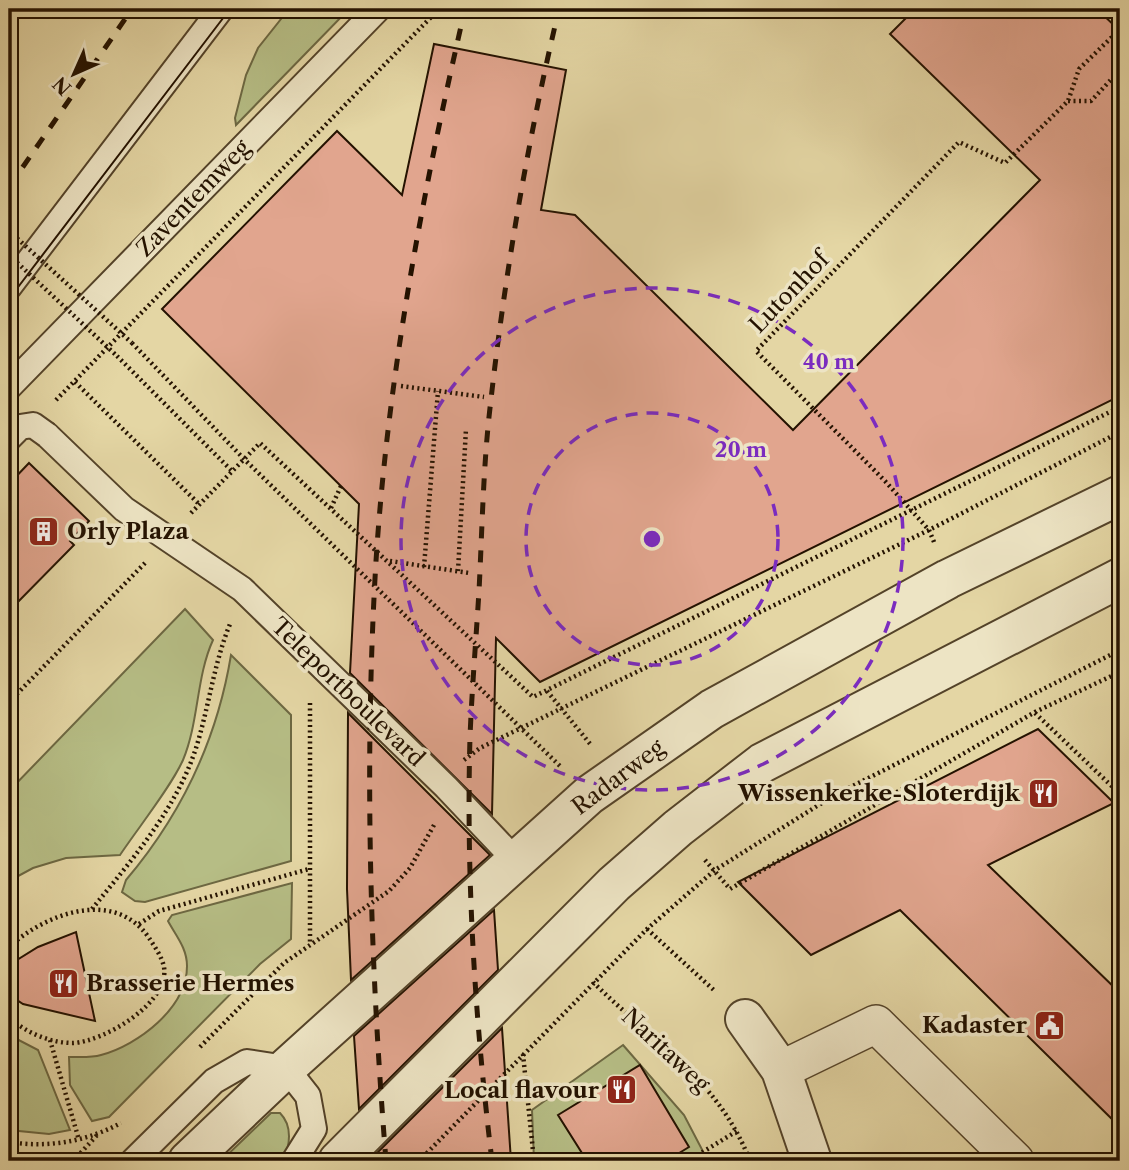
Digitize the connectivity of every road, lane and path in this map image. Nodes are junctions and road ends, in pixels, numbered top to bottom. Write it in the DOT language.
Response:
graph roads {
  1 [pos="221,9"];
  2 [pos="378,9"];
  3 [pos="439,9"];
  4 [pos="1120,34"];
  5 [pos="1120,71"];
  6 [pos="1068,101"];
  7 [pos="9,231"];
  8 [pos="9,255"];
  9 [pos="9,287"];
  10 [pos="75,382"];
  11 [pos="401,386"];
  12 [pos="9,387"];
  13 [pos="438,391"];
  14 [pos="484,397"];
  15 [pos="55,402"];
  16 [pos="1120,407"];
  17 [pos="466,429"];
  18 [pos="1120,432"];
  19 [pos="9,438"];
  20 [pos="245,460"];
  21 [pos="233,472"];
  22 [pos="341,486"];
  23 [pos="1120,495"];
  24 [pos="200,505"];
  25 [pos="331,508"];
  26 [pos="911,510"];
  27 [pos="929,530"];
  28 [pos="168,537"];
  29 [pos="384,561"];
  30 [pos="145,563"];
  31 [pos="424,568"];
  32 [pos="156,570"];
  33 [pos="458,571"];
  34 [pos="469,573"];
  35 [pos="1120,578"];
  36 [pos="948,579"];
  37 [pos="220,616"];
  38 [pos="230,623"];
  39 [pos="239,632"];
  40 [pos="1120,650"];
  41 [pos="1120,672"];
  42 [pos="302,695"];
  43 [pos="9,702"];
  44 [pos="1035,712"];
  45 [pos="521,729"];
  46 [pos="446,788"];
  47 [pos="1120,794"];
  48 [pos="516,861"];
  49 [pos="309,870"];
  50 [pos="730,889"];
  51 [pos="92,909"];
  52 [pos="139,924"];
  53 [pos="647,929"];
  54 [pos="310,944"];
  55 [pos="9,947"];
  56 [pos="593,982"];
  57 [pos="9,1018"];
  58 [pos="745,1019"];
  59 [pos="50,1040"];
  60 [pos="523,1053"];
  61 [pos="191,1057"];
  62 [pos="286,1068"];
  63 [pos="781,1070"];
  64 [pos="128,1118"];
  65 [pos="737,1131"];
  66 [pos="100,1133"];
  67 [pos="79,1140"];
  68 [pos="9,1142"];
  69 [pos="73,1161"];
  70 [pos="133,1161"];
  71 [pos="188,1161"];
  72 [pos="294,1161"];
  73 [pos="338,1161"];
  74 [pos="419,1161"];
  75 [pos="534,1161"];
  76 [pos="688,1161"];
  77 [pos="750,1161"];
  78 [pos="812,1161"];
  79 [pos="1015,1161"];
  1 -- 9 [label="lane"];
  2 -- 12 [label="lane, Zaventemweg"];
  3 -- 10 [label="path"];
  4 -- 6 [label="path, Lutonhof"];
  5 -- 6 [label="path, Lutonhof"];
  6 -- 26 [label="path, Lutonhof"];
  7 -- 20 [label="path, bridge"];
  8 -- 21 [label="path, bridge"];
  10 -- 15 [label="path"];
  10 -- 24 [label="path"];
  11 -- 13 [label="path"];
  13 -- 14 [label="path"];
  13 -- 31 [label="path"];
  16 -- 26 [label="path"];
  17 -- 33 [label="path"];
  18 -- 27 [label="path"];
  19 -- 28 [label="lane, Teleportboulevard, bridge"];
  20 -- 21 [label="path"];
  20 -- 25 [label="path"];
  20 -- 45 [label="path"];
  21 -- 24 [label="path"];
  22 -- 25 [label="path"];
  23 -- 36 [label="street, Radarweg"];
  24 -- 28 [label="path"];
  25 -- 26 [label="path"];
  26 -- 27 [label="path, Lutonhof"];
  27 -- 36 [label="path, Lutonhof"];
  27 -- 45 [label="path"];
  28 -- 30 [label="path"];
  28 -- 46 [label="lane, Teleportboulevard"];
  29 -- 31 [label="path"];
  30 -- 32 [label="path"];
  30 -- 43 [label="path"];
  31 -- 33 [label="path"];
  33 -- 34 [label="path"];
  35 -- 73 [label="street"];
  36 -- 48 [label="street, Radarweg"];
  37 -- 38 [label="path"];
  38 -- 39 [label="path"];
  38 -- 51 [label="path"];
  40 -- 53 [label="path"];
  41 -- 44 [label="path"];
  42 -- 49 [label="path"];
  44 -- 47 [label="path"];
  44 -- 50 [label="path"];
  45 -- 46 [label="path"];
  46 -- 48 [label="lane, Teleportboulevard"];
  46 -- 54 [label="path"];
  48 -- 62 [label="street, Radarweg"];
  49 -- 52 [label="path"];
  49 -- 54 [label="path"];
  51 -- 52 [label="path"];
  51 -- 55 [label="path"];
  52 -- 59 [label="path"];
  53 -- 56 [label="path"];
  53 -- 58 [label="path"];
  54 -- 61 [label="path"];
  56 -- 60 [label="path"];
  56 -- 65 [label="path, Naritaweg"];
  57 -- 59 [label="path"];
  58 -- 63 [label="street"];
  59 -- 67 [label="path"];
  60 -- 74 [label="path"];
  60 -- 75 [label="path"];
  62 -- 70 [label="lane"];
  62 -- 71 [label="street, Radarweg"];
  62 -- 72 [label="lane"];
  63 -- 78 [label="street"];
  63 -- 79 [label="street"];
  64 -- 66 [label="path"];
  65 -- 76 [label="path"];
  65 -- 77 [label="path, Naritaweg"];
  66 -- 67 [label="path"];
  66 -- 69 [label="path"];
  67 -- 68 [label="path"];
}
